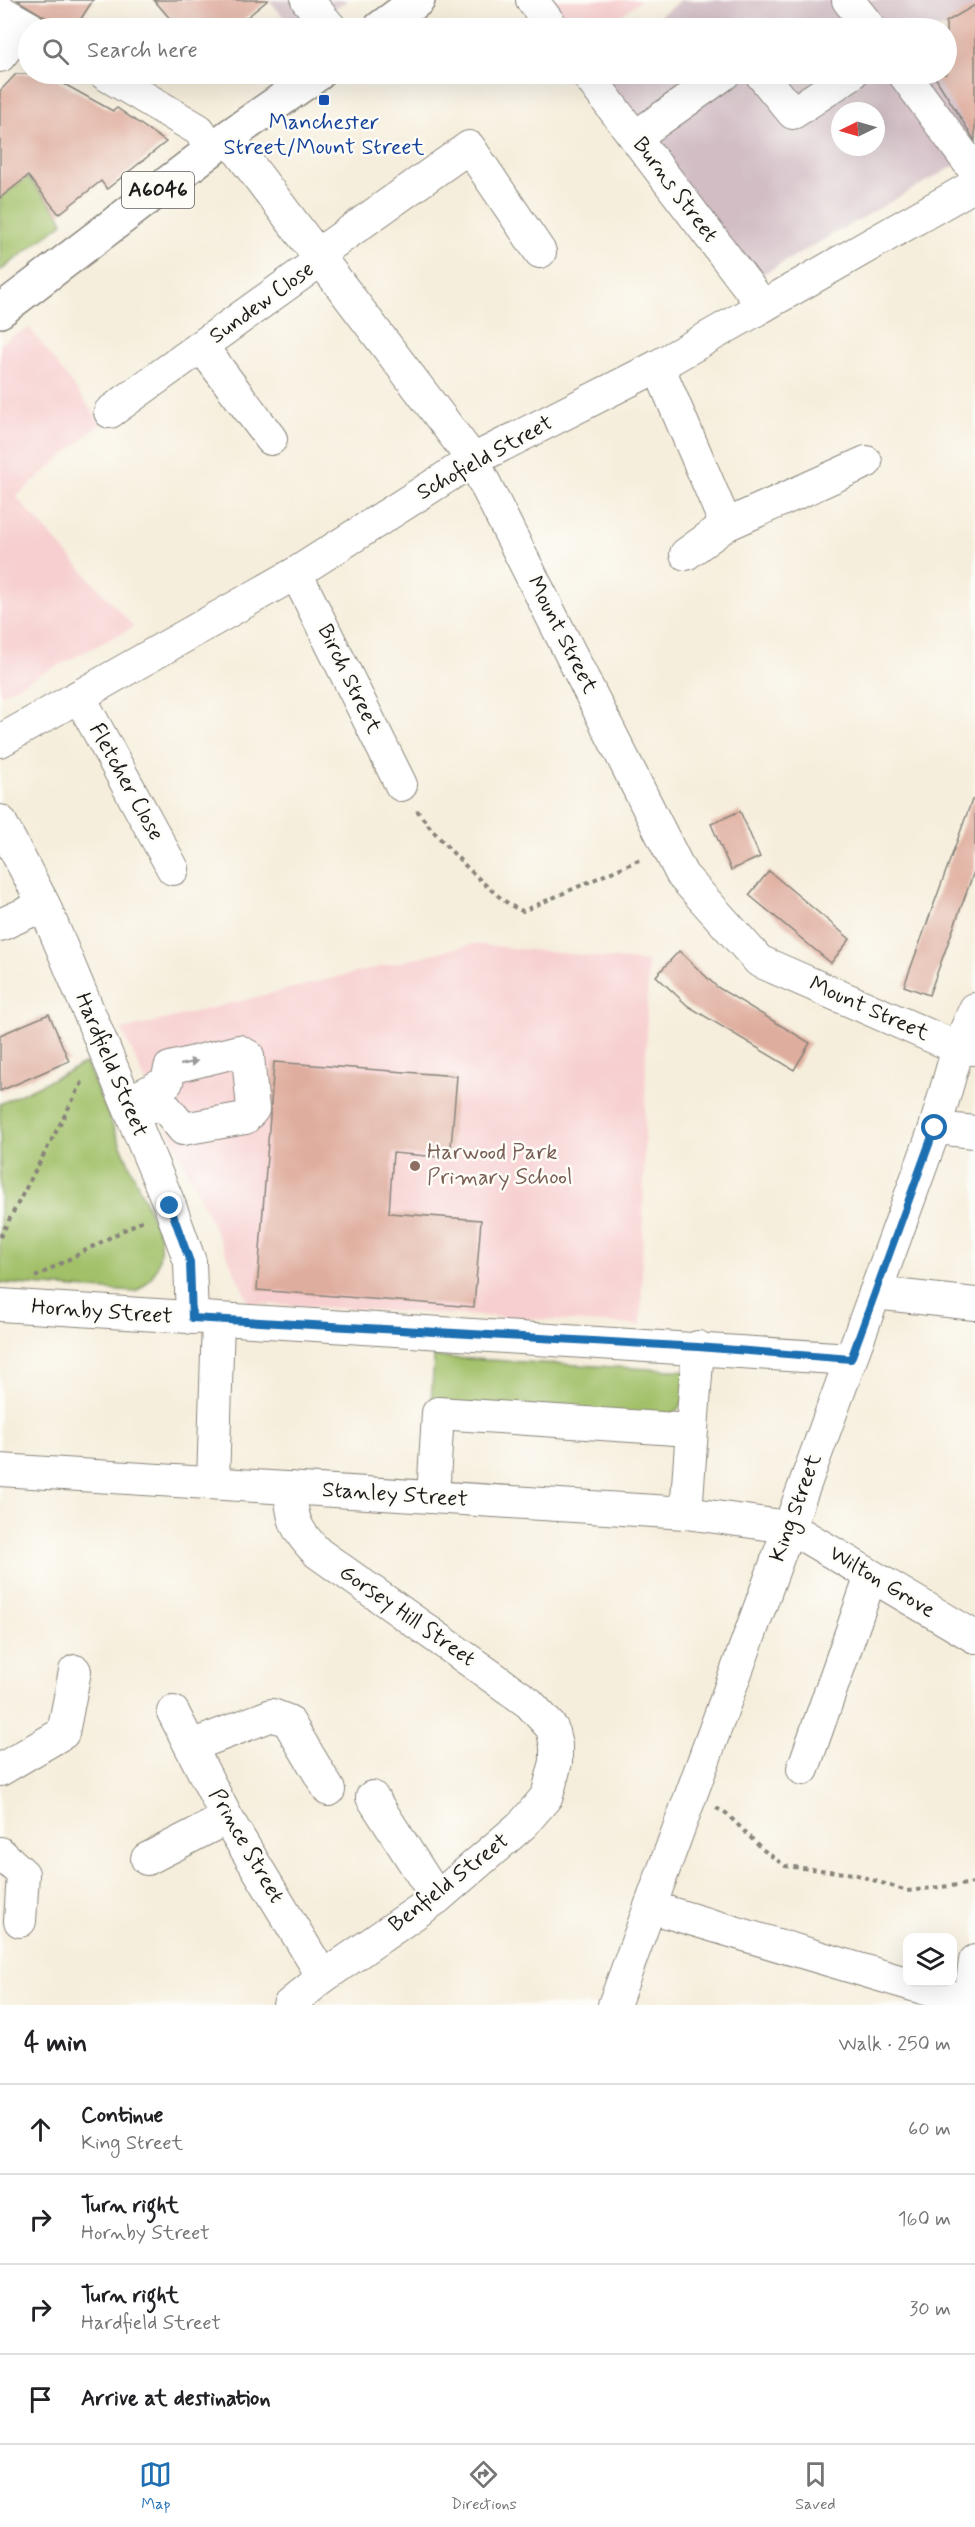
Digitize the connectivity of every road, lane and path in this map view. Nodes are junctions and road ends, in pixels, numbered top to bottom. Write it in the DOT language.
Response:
graph roads {
  1 [pos="307,0"];
  2 [pos="418,0"];
  3 [pos="532,0"];
  4 [pos="849,0"];
  5 [pos="17,16"];
  6 [pos="322,18"];
  7 [pos="394,18"];
  8 [pos="546,18"];
  9 [pos="862,18"];
  10 [pos="0,56"];
  11 [pos="122,84"];
  12 [pos="304,84"];
  13 [pos="595,84"];
  14 [pos="710,84"];
  15 [pos="769,84"];
  16 [pos="836,84"];
  17 [pos="911,84"];
  18 [pos="635,137"];
  19 [pos="220,143"];
  20 [pos="975,171"];
  21 [pos="975,185"];
  22 [pos="540,252"];
  23 [pos="320,256"];
  24 [pos="763,306"];
  25 [pos="0,311"];
  26 [pos="202,347"];
  27 [pos="658,366"];
  28 [pos="110,412"];
  29 [pos="271,439"];
  30 [pos="473,460"];
  31 [pos="866,462"];
  32 [pos="726,525"];
  33 [pos="686,554"];
  34 [pos="296,573"];
  35 [pos="79,696"];
  36 [pos="0,741"];
  37 [pos="401,785"];
  38 [pos="0,821"];
  39 [pos="669,847"];
  40 [pos="173,868"];
  41 [pos="44,905"];
  42 [pos="0,925"];
  43 [pos="975,1009"];
  44 [pos="967,1048"];
  45 [pos="106,1055"];
  46 [pos="935,1128"];
  47 [pos="975,1132"];
  48 [pos="170,1206"];
  49 [pos="0,1237"];
  50 [pos="875,1293"];
  51 [pos="975,1304"];
  52 [pos="10,1305"];
  53 [pos="205,1319"];
  54 [pos="698,1347"];
  55 [pos="851,1359"];
  56 [pos="690,1430"];
  57 [pos="0,1470"];
  58 [pos="213,1483"];
  59 [pos="290,1488"];
  60 [pos="433,1497"];
  61 [pos="686,1513"];
  62 [pos="789,1527"];
  63 [pos="871,1575"];
  64 [pos="975,1637"];
  65 [pos="75,1671"];
  66 [pos="173,1713"];
  67 [pos="552,1728"];
  68 [pos="191,1746"];
  69 [pos="804,1769"];
  70 [pos="0,1770"];
  71 [pos="329,1790"];
  72 [pos="691,1796"];
  73 [pos="372,1797"];
  74 [pos="227,1818"];
  75 [pos="0,1853"];
  76 [pos="147,1859"];
  77 [pos="975,1883"];
  78 [pos="437,1898"];
  79 [pos="650,1907"];
  80 [pos="20,1921"];
  81 [pos="975,1961"];
  82 [pos="323,1977"];
  83 [pos="969,2004"];
  84 [pos="289,2005"];
  85 [pos="614,2005"];
  1 -- 6 [label="street"];
  2 -- 7 [label="main road"];
  3 -- 8 [label="street"];
  4 -- 9 [label="street"];
  5 -- 10 [label="street"];
  11 -- 19 [label="street, Mount Street"];
  12 -- 19 [label="main road, A6046"];
  13 -- 18 [label="street, Burns Street"];
  14 -- 18 [label="street"];
  15 -- 16 [label="street"];
  17 -- 20 [label="street"];
  18 -- 24 [label="street, Burns Street"];
  19 -- 23 [label="street, Mount Street"];
  19 -- 25 [label="main road, A6046"];
  21 -- 24 [label="street, Schofield Street"];
  22 -- 23 [label="street, Sundew Close"];
  23 -- 26 [label="street, Sundew Close"];
  23 -- 30 [label="street, Mount Street"];
  24 -- 27 [label="street, Schofield Street"];
  26 -- 28 [label="street, Sundew Close"];
  26 -- 29 [label="street, Sundew Close"];
  27 -- 30 [label="street, Schofield Street"];
  27 -- 32 [label="street"];
  30 -- 34 [label="street, Schofield Street"];
  30 -- 39 [label="street, Mount Street"];
  31 -- 32 [label="street"];
  32 -- 33 [label="street"];
  34 -- 35 [label="street, Schofield Street"];
  34 -- 37 [label="street, Birch Street"];
  35 -- 36 [label="street, Schofield Street"];
  35 -- 40 [label="street, Fletcher Close"];
  37 -- 39 [label="path"];
  38 -- 41 [label="street, Hardfield Street"];
  39 -- 44 [label="street, Mount Street"];
  41 -- 42 [label="street"];
  41 -- 45 [label="street, Hardfield Street"];
  43 -- 44 [label="street, King Street"];
  44 -- 46 [label="street, King Street"];
  45 -- 48 [label="street, Hardfield Street"];
  45 -- 49 [label="path"];
  46 -- 47 [label="street"];
  46 -- 50 [label="street, King Street"];
  48 -- 52 [label="path"];
  48 -- 53 [label="street, Hardfield Street"];
  50 -- 51 [label="street"];
  50 -- 55 [label="street, King Street"];
  52 -- 53 [label="street, Hornby Street"];
  53 -- 54 [label="street, Hornby Street"];
  53 -- 58 [label="street, Hardfield Street"];
  54 -- 55 [label="street, Hornby Street"];
  54 -- 56 [label="street"];
  55 -- 62 [label="street, King Street"];
  56 -- 60 [label="street"];
  56 -- 61 [label="street"];
  57 -- 58 [label="street, Stanley Street"];
  58 -- 59 [label="street, Stanley Street"];
  59 -- 60 [label="street, Stanley Street"];
  59 -- 67 [label="street, Gorsey Hill Street"];
  60 -- 61 [label="street, Stanley Street"];
  61 -- 62 [label="street, Stanley Street"];
  62 -- 63 [label="street, Wilton Grove"];
  62 -- 72 [label="street, King Street"];
  63 -- 64 [label="street, Wilton Grove"];
  63 -- 69 [label="street"];
  65 -- 70 [label="street"];
  66 -- 68 [label="street, Prince Street"];
  67 -- 78 [label="street, Benfield Street"];
  68 -- 71 [label="street"];
  68 -- 74 [label="street, Prince Street"];
  72 -- 77 [label="path"];
  72 -- 79 [label="street, King Street"];
  73 -- 78 [label="street"];
  74 -- 76 [label="street"];
  74 -- 82 [label="street, Prince Street"];
  75 -- 80 [label="street"];
  78 -- 82 [label="street, Benfield Street"];
  79 -- 83 [label="street"];
  79 -- 85 [label="street, King Street"];
  81 -- 83 [label="street"];
  82 -- 84 [label="street, Benfield Street"];
}
